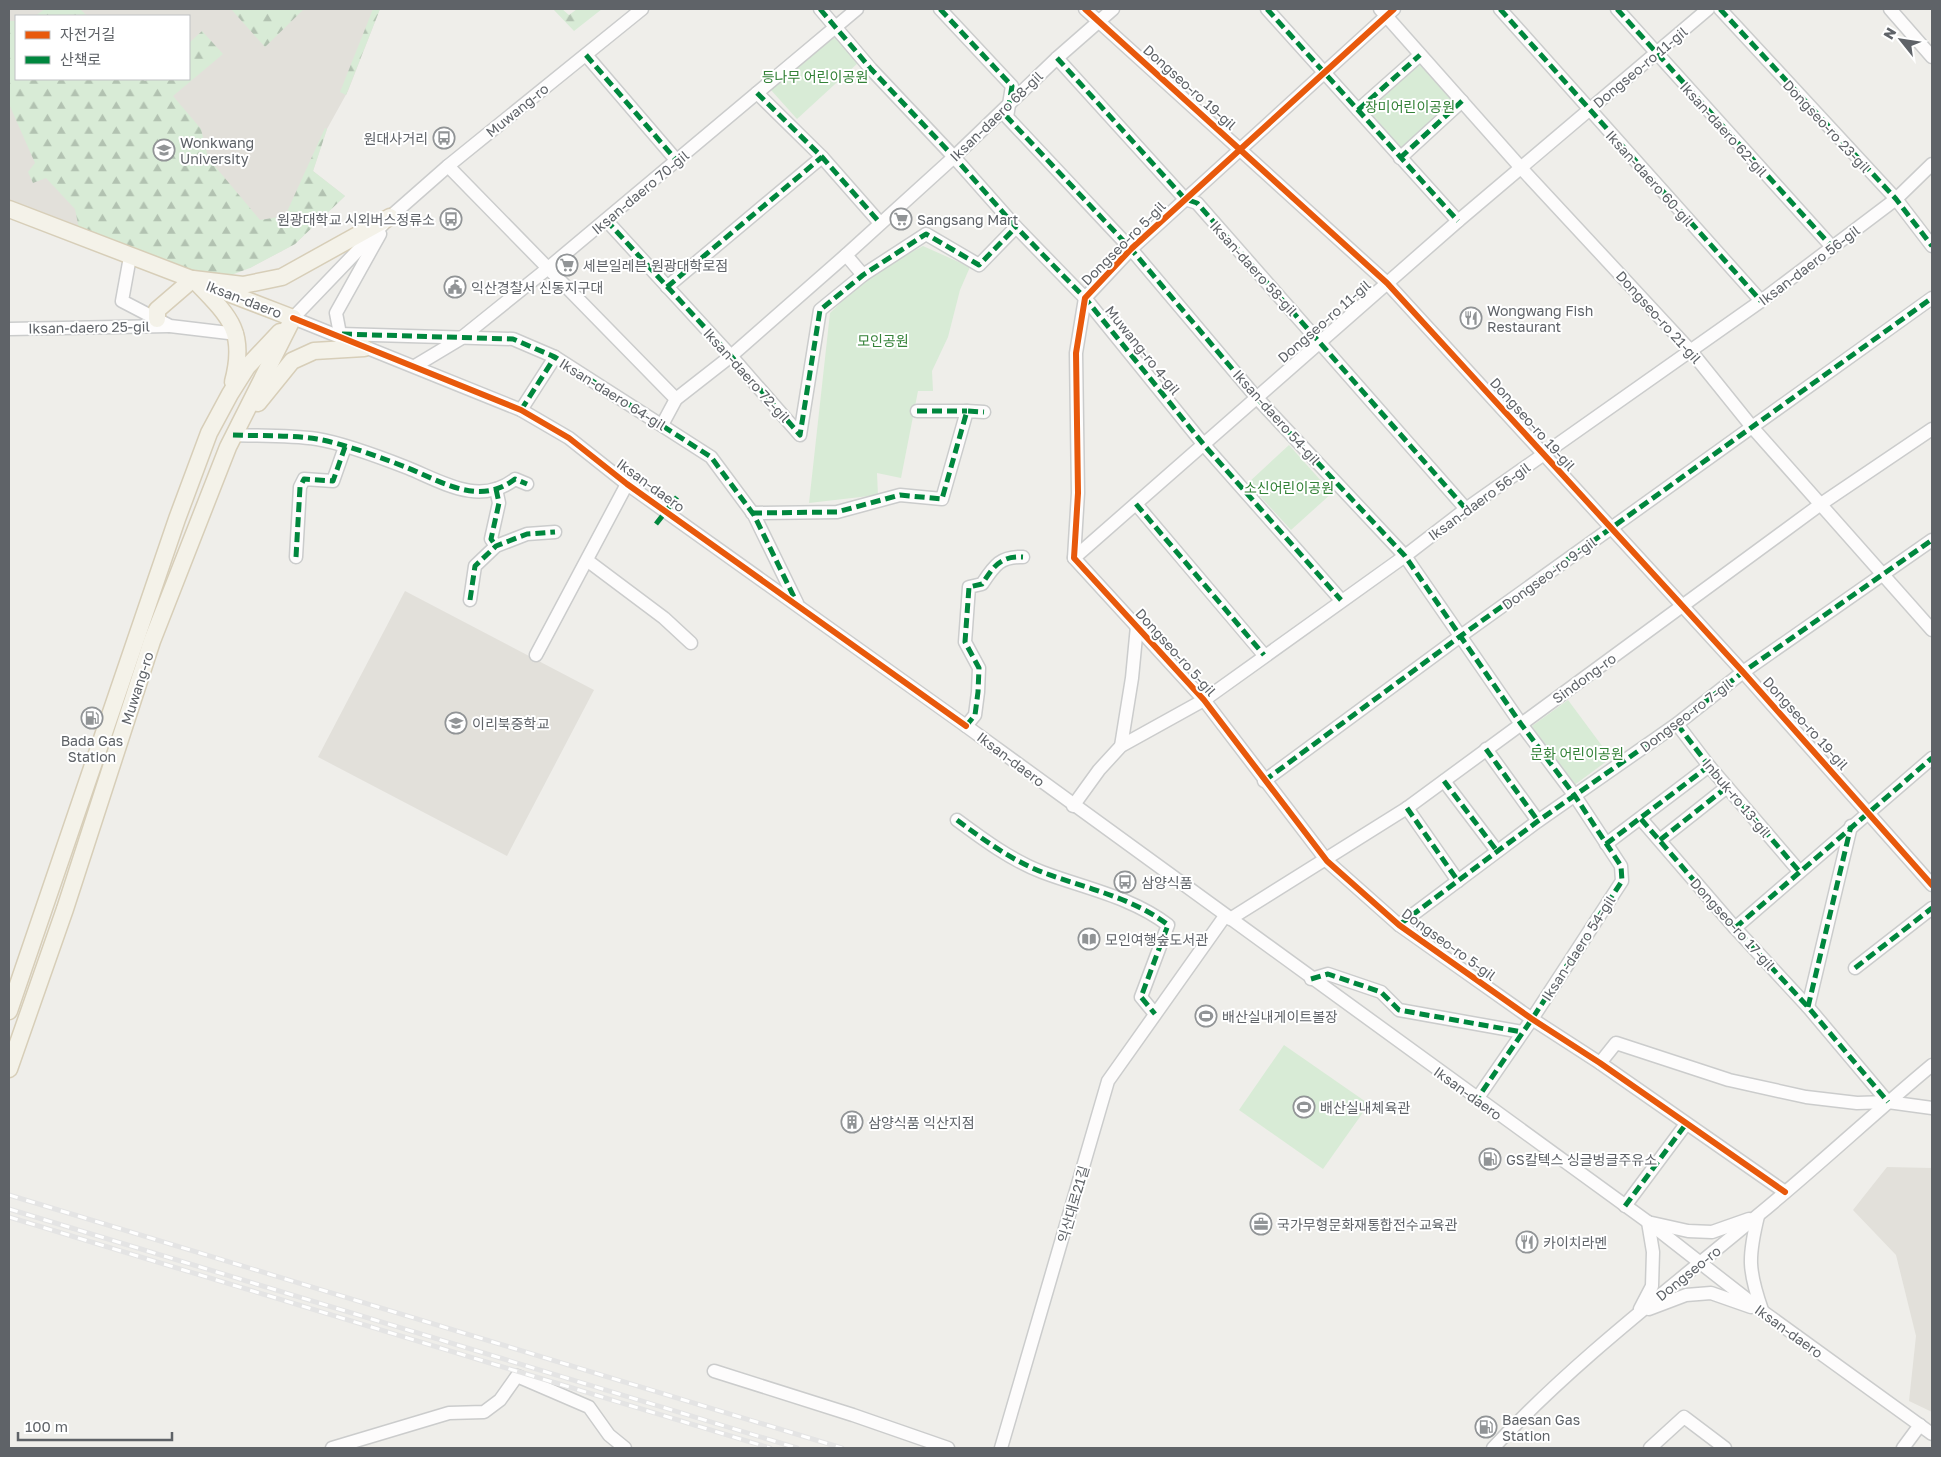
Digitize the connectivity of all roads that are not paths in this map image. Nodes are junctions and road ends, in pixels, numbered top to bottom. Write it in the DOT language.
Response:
graph roads {
  1 [pos="642,9"];
  2 [pos="820,9"];
  3 [pos="857,9"];
  4 [pos="940,9"];
  5 [pos="1085,9"];
  6 [pos="1113,9"];
  7 [pos="1267,9"];
  8 [pos="1500,9"];
  9 [pos="1617,9"];
  10 [pos="1708,9"];
  11 [pos="1720,9"];
  12 [pos="1890,9"];
  13 [pos="1387,11"];
  14 [pos="1099,21"];
  15 [pos="836,26"];
  16 [pos="1656,54"];
  17 [pos="586,55"];
  18 [pos="1420,55"];
  19 [pos="1932,57"];
  20 [pos="1057,58"];
  21 [pos="1325,73"];
  22 [pos="757,93"];
  23 [pos="1462,101"];
  24 [pos="1009,104"];
  25 [pos="1358,110"];
  26 [pos="1589,110"];
  27 [pos="1240,149"];
  28 [pos="822,157"];
  29 [pos="954,157"];
  30 [pos="1400,158"];
  31 [pos="677,161"];
  32 [pos="1932,164"];
  33 [pos="448,166"];
  34 [pos="1522,169"];
  35 [pos="1185,200"];
  36 [pos="1896,200"];
  37 [pos="9,209"];
  38 [pos="390,217"];
  39 [pos="606,220"];
  40 [pos="1458,221"];
  41 [pos="880,223"];
  42 [pos="1016,227"];
  43 [pos="1932,246"];
  44 [pos="1832,247"];
  45 [pos="1131,249"];
  46 [pos="846,254"];
  47 [pos="130,257"];
  48 [pos="547,269"];
  49 [pos="863,275"];
  50 [pos="193,279"];
  51 [pos="1387,283"];
  52 [pos="667,288"];
  53 [pos="1085,298"];
  54 [pos="1932,298"];
  55 [pos="1761,301"];
  56 [pos="293,318"];
  57 [pos="163,322"];
  58 [pos="9,329"];
  59 [pos="237,334"];
  60 [pos="340,334"];
  61 [pos="460,338"];
  62 [pos="1320,343"];
  63 [pos="364,348"];
  64 [pos="1690,350"];
  65 [pos="731,356"];
  66 [pos="555,357"];
  67 [pos="415,366"];
  68 [pos="230,394"];
  69 [pos="1256,397"];
  70 [pos="676,399"];
  71 [pos="521,410"];
  72 [pos="917,411"];
  73 [pos="967,411"];
  74 [pos="984,412"];
  75 [pos="662,425"];
  76 [pos="1752,427"];
  77 [pos="1932,429"];
  78 [pos="236,431"];
  79 [pos="1204,445"];
  80 [pos="345,448"];
  81 [pos="1544,454"];
  82 [pos="527,484"];
  83 [pos="628,484"];
  84 [pos="496,489"];
  85 [pos="1136,504"];
  86 [pos="1821,504"];
  87 [pos="1466,509"];
  88 [pos="752,513"];
  89 [pos="1612,528"];
  90 [pos="555,532"];
  91 [pos="1932,540"];
  92 [pos="496,546"];
  93 [pos="1405,556"];
  94 [pos="296,557"];
  95 [pos="1023,557"];
  96 [pos="1074,558"];
  97 [pos="588,561"];
  98 [pos="1882,574"];
  99 [pos="470,600"];
  100 [pos="1341,600"];
  101 [pos="797,605"];
  102 [pos="1684,607"];
  103 [pos="1137,626"];
  104 [pos="1932,630"];
  105 [pos="1462,636"];
  106 [pos="690,643"];
  107 [pos="1264,655"];
  108 [pos="536,656"];
  109 [pos="1743,672"];
  110 [pos="1204,700"];
  111 [pos="1521,724"];
  112 [pos="1677,724"];
  113 [pos="966,726"];
  114 [pos="1121,746"];
  115 [pos="1486,749"];
  116 [pos="1932,758"];
  117 [pos="1709,766"];
  118 [pos="1264,781"];
  119 [pos="1444,781"];
  120 [pos="1727,787"];
  121 [pos="1576,796"];
  122 [pos="1074,806"];
  123 [pos="1407,808"];
  124 [pos="1868,811"];
  125 [pos="1641,819"];
  126 [pos="957,820"];
  127 [pos="1538,821"];
  128 [pos="1852,826"];
  129 [pos="1660,840"];
  130 [pos="1606,844"];
  131 [pos="1497,851"];
  132 [pos="1326,859"];
  133 [pos="1799,872"];
  134 [pos="1458,881"];
  135 [pos="1932,885"];
  136 [pos="1932,908"];
  137 [pos="1227,918"];
  138 [pos="1399,925"];
  139 [pos="1735,928"];
  140 [pos="1855,968"];
  141 [pos="1311,979"];
  142 [pos="1808,1007"];
  143 [pos="9,1011"];
  144 [pos="1155,1014"];
  145 [pos="1532,1019"];
  146 [pos="1522,1032"];
  147 [pos="1600,1063"];
  148 [pos="1932,1065"];
  149 [pos="9,1069"];
  150 [pos="1476,1099"];
  151 [pos="1888,1102"];
  152 [pos="1932,1108"];
  153 [pos="1686,1124"];
  154 [pos="1785,1192"];
  155 [pos="1625,1206"];
  156 [pos="1758,1216"];
  157 [pos="1648,1222"];
  158 [pos="1700,1263"];
  159 [pos="1762,1311"];
  160 [pos="1637,1314"];
  161 [pos="714,1371"];
  162 [pos="1920,1426"];
  163 [pos="1932,1434"];
  164 [pos="332,1448"];
  165 [pos="625,1448"];
  166 [pos="948,1448"];
  167 [pos="1001,1448"];
  168 [pos="1493,1448"];
  169 [pos="1650,1448"];
  170 [pos="1725,1448"];
  171 [pos="1903,1448"];
  1 -- 17 [label="street, Muwang-ro"];
  2 -- 15 [label="street, Muwang-ro 4-gil"];
  3 -- 15 [label="street, Iksan-daero 70-gil"];
  4 -- 24 [label="street, Iksan-daero 54-gil"];
  5 -- 14 [label="street, Dongseo-ro 19-gil"];
  6 -- 14 [label="street, Iksan-daero 68-gil"];
  7 -- 21 [label="street"];
  8 -- 26 [label="street, Iksan-daero 60-gil"];
  9 -- 16 [label="street, Iksan-daero 62-gil"];
  10 -- 16 [label="street, Dongseo-ro 11-gil"];
  11 -- 36 [label="street, Dongseo-ro 23-gil"];
  12 -- 19 [label="street"];
  13 -- 18 [label="street, Dongseo-ro 21-gil"];
  13 -- 21 [label="street, Dongseo-ro 5-gil"];
  14 -- 20 [label="street, Iksan-daero 68-gil"];
  14 -- 27 [label="street, Dongseo-ro 19-gil"];
  15 -- 22 [label="street, Iksan-daero 70-gil"];
  15 -- 29 [label="street, Muwang-ro 4-gil"];
  16 -- 26 [label="street, Dongseo-ro 11-gil"];
  16 -- 44 [label="street, Iksan-daero 62-gil"];
  17 -- 31 [label="street"];
  17 -- 33 [label="street, Muwang-ro"];
  18 -- 23 [label="street, Dongseo-ro 21-gil"];
  18 -- 25 [label="street"];
  20 -- 24 [label="street, Iksan-daero 68-gil"];
  20 -- 35 [label="street, Iksan-daero 58-gil"];
  21 -- 25 [label="street"];
  21 -- 27 [label="street, Dongseo-ro 5-gil"];
  22 -- 28 [label="street"];
  22 -- 31 [label="street, Iksan-daero 70-gil"];
  23 -- 30 [label="street"];
  23 -- 34 [label="street, Dongseo-ro 21-gil"];
  24 -- 29 [label="street, Iksan-daero 68-gil"];
  24 -- 45 [label="street, Iksan-daero 54-gil"];
  25 -- 30 [label="street"];
  26 -- 34 [label="street, Dongseo-ro 11-gil"];
  26 -- 55 [label="street, Iksan-daero 60-gil"];
  27 -- 35 [label="street, Dongseo-ro 5-gil"];
  27 -- 51 [label="street, Dongseo-ro 19-gil"];
  28 -- 41 [label="street"];
  28 -- 52 [label="street"];
  29 -- 41 [label="street, Iksan-daero 68-gil"];
  29 -- 42 [label="street, Muwang-ro 4-gil"];
  30 -- 40 [label="street"];
  31 -- 39 [label="street, Iksan-daero 70-gil"];
  32 -- 36 [label="street, Iksan-daero 56-gil"];
  33 -- 38 [label="street, Muwang-ro"];
  33 -- 48 [label="street"];
  34 -- 40 [label="street, Dongseo-ro 11-gil"];
  34 -- 64 [label="street, Dongseo-ro 21-gil"];
  35 -- 45 [label="street, Dongseo-ro 5-gil"];
  35 -- 62 [label="street, Iksan-daero 58-gil"];
  36 -- 43 [label="street, Dongseo-ro 23-gil"];
  36 -- 44 [label="street, Iksan-daero 56-gil"];
  37 -- 47 [label="main road, Iksan-daero"];
  38 -- 50 [label="main road"];
  38 -- 56 [label="street, Muwang-ro"];
  38 -- 60 [label="street, Muwang-ro"];
  39 -- 48 [label="street, Iksan-daero 70-gil"];
  39 -- 52 [label="street, Iksan-daero 72-gil"];
  40 -- 51 [label="street, Dongseo-ro 11-gil"];
  41 -- 46 [label="street, Iksan-daero 68-gil"];
  42 -- 49 [label="street, Iksan-daero 72-gil"];
  42 -- 53 [label="street, Muwang-ro 4-gil"];
  44 -- 55 [label="street, Iksan-daero 56-gil"];
  45 -- 53 [label="street, Dongseo-ro 5-gil"];
  45 -- 69 [label="street, Iksan-daero 54-gil"];
  46 -- 49 [label="street"];
  46 -- 65 [label="street, Iksan-daero 68-gil"];
  47 -- 50 [label="main road, Iksan-daero"];
  47 -- 57 [label="street"];
  48 -- 61 [label="street, Iksan-daero 70-gil"];
  48 -- 70 [label="street"];
  49 -- 65 [label="street, Iksan-daero 72-gil"];
  50 -- 56 [label="main road, Iksan-daero"];
  50 -- 57 [label="main road"];
  50 -- 59 [label="main road"];
  51 -- 62 [label="street, Dongseo-ro 11-gil"];
  51 -- 81 [label="street, Dongseo-ro 19-gil"];
  52 -- 65 [label="street, Iksan-daero 72-gil"];
  53 -- 79 [label="street, Muwang-ro 4-gil"];
  53 -- 96 [label="street, Dongseo-ro 5-gil"];
  54 -- 76 [label="street, Dongseo-ro 9-gil"];
  55 -- 64 [label="street, Iksan-daero 56-gil"];
  56 -- 63 [label="street, Iksan-daero"];
  56 -- 68 [label="main road, Muwang-ro"];
  56 -- 78 [label="main road, Muwang-ro"];
  57 -- 58 [label="street, Iksan-daero 25-gil"];
  57 -- 59 [label="street"];
  59 -- 68 [label="main road"];
  60 -- 61 [label="street, Iksan-daero 64-gil"];
  60 -- 63 [label="street"];
  61 -- 66 [label="street, Iksan-daero 64-gil"];
  61 -- 67 [label="street, Iksan-daero 70-gil"];
  62 -- 69 [label="street, Dongseo-ro 11-gil"];
  62 -- 87 [label="street, Iksan-daero 58-gil"];
  63 -- 67 [label="street, Iksan-daero"];
  63 -- 78 [label="main road"];
  64 -- 76 [label="street, Dongseo-ro 21-gil"];
  64 -- 81 [label="street, Iksan-daero 56-gil"];
  65 -- 70 [label="street, Iksan-daero 68-gil"];
  66 -- 71 [label="street"];
  66 -- 75 [label="street, Iksan-daero 64-gil"];
  67 -- 71 [label="street, Iksan-daero"];
  68 -- 143 [label="main road, Muwang-ro"];
  69 -- 79 [label="street, Dongseo-ro 11-gil"];
  69 -- 93 [label="street, Iksan-daero 54-gil"];
  70 -- 75 [label="street, Iksan-daero 68-gil"];
  71 -- 83 [label="street, Iksan-daero"];
  72 -- 73 [label="street"];
  73 -- 74 [label="street"];
  73 -- 88 [label="street"];
  75 -- 88 [label="street, Iksan-daero 64-gil"];
  76 -- 86 [label="street, Dongseo-ro 21-gil"];
  76 -- 89 [label="street, Dongseo-ro 9-gil"];
  77 -- 86 [label="street, Sindong-ro"];
  78 -- 80 [label="street"];
  78 -- 149 [label="main road, Muwang-ro"];
  79 -- 85 [label="street, Dongseo-ro 11-gil"];
  79 -- 100 [label="street, Muwang-ro 4-gil"];
  80 -- 84 [label="street"];
  80 -- 94 [label="street"];
  81 -- 87 [label="street, Iksan-daero 56-gil"];
  81 -- 89 [label="street, Dongseo-ro 19-gil"];
  82 -- 84 [label="street"];
  83 -- 97 [label="street"];
  83 -- 101 [label="street, Iksan-daero"];
  84 -- 92 [label="street"];
  85 -- 96 [label="street, Dongseo-ro 11-gil"];
  85 -- 107 [label="street"];
  86 -- 98 [label="street, Dongseo-ro 21-gil"];
  86 -- 102 [label="street, Sindong-ro"];
  87 -- 93 [label="street, Iksan-daero 56-gil"];
  88 -- 101 [label="street, Iksan-daero 64-gil"];
  89 -- 102 [label="street, Dongseo-ro 19-gil"];
  89 -- 105 [label="street, Dongseo-ro 9-gil"];
  90 -- 92 [label="street"];
  91 -- 98 [label="street, Dongseo-ro 7-gil"];
  92 -- 99 [label="street"];
  93 -- 100 [label="street, Iksan-daero 56-gil"];
  93 -- 105 [label="street, Iksan-daero 54-gil"];
  95 -- 113 [label="street"];
  96 -- 103 [label="street, Dongseo-ro 5-gil"];
  97 -- 106 [label="street"];
  97 -- 108 [label="street"];
  98 -- 104 [label="street, Dongseo-ro 21-gil"];
  98 -- 109 [label="street, Dongseo-ro 7-gil"];
  100 -- 107 [label="street, Iksan-daero 56-gil"];
  101 -- 113 [label="street, Iksan-daero"];
  102 -- 109 [label="street, Dongseo-ro 19-gil"];
  102 -- 111 [label="street, Sindong-ro"];
  103 -- 110 [label="street, Dongseo-ro 5-gil"];
  103 -- 114 [label="street"];
  105 -- 111 [label="street, Iksan-daero 54-gil"];
  105 -- 118 [label="street, Dongseo-ro 9-gil"];
  107 -- 110 [label="street, Iksan-daero 56-gil"];
  109 -- 112 [label="street, Dongseo-ro 7-gil"];
  109 -- 124 [label="street, Dongseo-ro 19-gil"];
  110 -- 114 [label="street, Iksan-daero 56-gil"];
  110 -- 118 [label="street, Dongseo-ro 5-gil"];
  111 -- 115 [label="street, Sindong-ro"];
  111 -- 121 [label="street, Iksan-daero 54-gil"];
  112 -- 117 [label="street, Inbuk-ro 13-gil"];
  112 -- 121 [label="street, Dongseo-ro 7-gil"];
  113 -- 122 [label="street, Iksan-daero"];
  114 -- 122 [label="street, Iksan-daero 56-gil"];
  115 -- 119 [label="street, Sindong-ro"];
  115 -- 127 [label="street"];
  116 -- 124 [label="street"];
  117 -- 120 [label="street, Inbuk-ro 13-gil"];
  117 -- 125 [label="street"];
  118 -- 132 [label="street, Dongseo-ro 5-gil"];
  119 -- 123 [label="street, Sindong-ro"];
  119 -- 131 [label="street"];
  120 -- 129 [label="street"];
  120 -- 133 [label="street, Inbuk-ro 13-gil"];
  121 -- 127 [label="street, Dongseo-ro 7-gil"];
  121 -- 130 [label="street, Iksan-daero 54-gil"];
  122 -- 137 [label="street, Iksan-daero"];
  123 -- 132 [label="street, Sindong-ro"];
  123 -- 134 [label="street"];
  124 -- 128 [label="street"];
  124 -- 135 [label="street, Dongseo-ro 19-gil"];
  125 -- 129 [label="street, Dongseo-ro 17-gil"];
  125 -- 130 [label="street"];
  126 -- 144 [label="street"];
  127 -- 131 [label="street, Dongseo-ro 7-gil"];
  128 -- 133 [label="street"];
  128 -- 142 [label="street"];
  129 -- 139 [label="street, Dongseo-ro 17-gil"];
  130 -- 145 [label="street, Iksan-daero 54-gil"];
  131 -- 134 [label="street, Dongseo-ro 7-gil"];
  132 -- 137 [label="street, Sindong-ro"];
  132 -- 138 [label="street, Dongseo-ro 5-gil"];
  133 -- 139 [label="street"];
  134 -- 138 [label="street, Dongseo-ro 7-gil"];
  136 -- 140 [label="street"];
  137 -- 141 [label="street, Iksan-daero"];
  137 -- 144 [label="street, 익산대로21길"];
  138 -- 145 [label="street, Dongseo-ro 5-gil"];
  139 -- 142 [label="street, Dongseo-ro 17-gil"];
  141 -- 146 [label="street"];
  141 -- 150 [label="street, Iksan-daero"];
  142 -- 151 [label="street, Dongseo-ro 17-gil"];
  144 -- 167 [label="street, 익산대로21길"];
  145 -- 146 [label="street, Iksan-daero 54-gil"];
  145 -- 147 [label="street, Dongseo-ro 5-gil"];
  146 -- 150 [label="street, Iksan-daero 54-gil"];
  147 -- 151 [label="street"];
  147 -- 153 [label="street, Dongseo-ro 5-gil"];
  148 -- 151 [label="street, Dongseo-ro"];
  150 -- 155 [label="street, Iksan-daero"];
  151 -- 152 [label="street"];
  151 -- 154 [label="street, Dongseo-ro"];
  153 -- 154 [label="street, Dongseo-ro 5-gil"];
  153 -- 155 [label="street"];
  154 -- 156 [label="street, Dongseo-ro"];
  155 -- 157 [label="street, Iksan-daero"];
  156 -- 157 [label="street"];
  156 -- 158 [label="street, Dongseo-ro"];
  156 -- 159 [label="street"];
  157 -- 158 [label="street, Iksan-daero"];
  157 -- 160 [label="street"];
  158 -- 159 [label="street, Iksan-daero"];
  158 -- 160 [label="street, Dongseo-ro"];
  159 -- 160 [label="street"];
  159 -- 162 [label="street, Iksan-daero"];
  160 -- 168 [label="street, Dongseo-ro"];
  161 -- 166 [label="street"];
  162 -- 163 [label="street, Iksan-daero"];
  162 -- 171 [label="street"];
  164 -- 165 [label="street"];
  169 -- 170 [label="street"];
}
